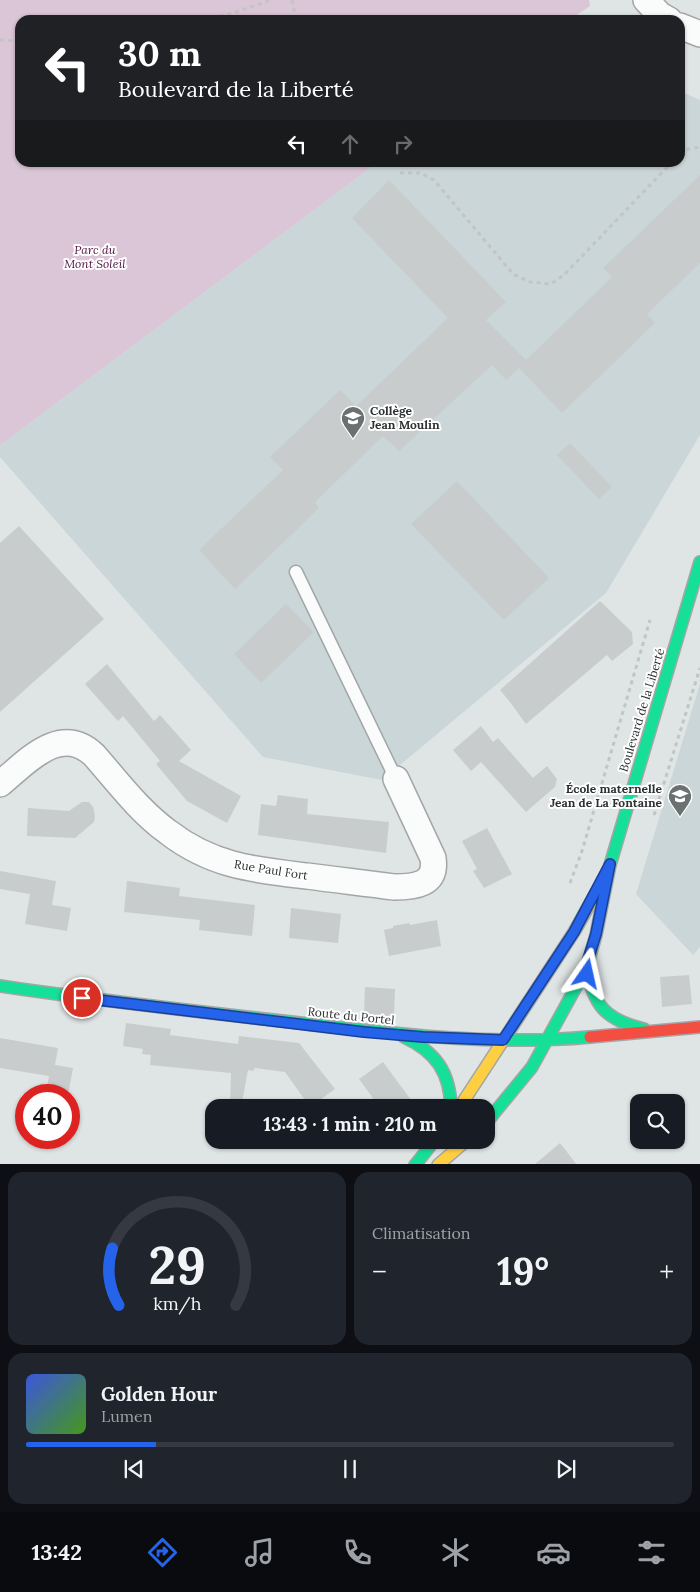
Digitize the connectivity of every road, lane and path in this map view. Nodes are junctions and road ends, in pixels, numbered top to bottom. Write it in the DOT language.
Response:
graph roads {
  1 [pos="271,0"];
  2 [pos="292,0"];
  3 [pos="646,0"];
  4 [pos="225,15"];
  5 [pos="295,15"];
  6 [pos="660,15"];
  7 [pos="685,28"];
  8 [pos="700,34"];
  9 [pos="0,40"];
  10 [pos="15,41"];
  11 [pos="700,146"];
  12 [pos="685,150"];
  13 [pos="667,167"];
  14 [pos="400,173"];
  15 [pos="700,562"];
  16 [pos="296,572"];
  17 [pos="650,620"];
  18 [pos="396,779"];
  19 [pos="0,784"];
  20 [pos="610,864"];
  21 [pos="570,885"];
  22 [pos="591,903"];
  23 [pos="580,944"];
  24 [pos="586,966"];
  25 [pos="0,986"];
  26 [pos="558,996"];
  27 [pos="562,1013"];
  28 [pos="700,1027"];
  29 [pos="655,1031"];
  30 [pos="398,1035"];
  31 [pos="604,1036"];
  32 [pos="469,1039"];
  33 [pos="503,1040"];
  34 [pos="546,1040"];
  35 [pos="489,1062"];
  36 [pos="490,1079"];
  37 [pos="450,1099"];
  38 [pos="465,1099"];
  39 [pos="495,1112"];
  40 [pos="428,1149"];
  41 [pos="455,1149"];
  42 [pos="456,1149"];
  43 [pos="453,1152"];
  44 [pos="415,1164"];
  45 [pos="438,1164"];
  1 -- 4 [label="path"];
  2 -- 5 [label="path"];
  3 -- 6 [label="street"];
  7 -- 8 [label="street"];
  9 -- 10 [label="path"];
  11 -- 12 [label="path"];
  13 -- 14 [label="path"];
  15 -- 20 [label="main road, Boulevard de la Liberté"];
  16 -- 18 [label="lane"];
  17 -- 21 [label="path"];
  18 -- 19 [label="street, Rue Paul Fort"];
  20 -- 22 [label="main road, Boulevard de la Liberté"];
  20 -- 24 [label="main road, Boulevard de la Liberté"];
  22 -- 23 [label="main road"];
  22 -- 33 [label="main road, Boulevard de la Liberté"];
  24 -- 27 [label="main road, Boulevard de la Liberté"];
  24 -- 29 [label="main road"];
  25 -- 30 [label="main road, Route du Portel"];
  26 -- 27 [label="main road"];
  27 -- 31 [label="main road"];
  27 -- 34 [label="main road, Boulevard de la Liberté"];
  28 -- 29 [label="main road, Route du Portel"];
  29 -- 31 [label="main road, Route du Portel"];
  30 -- 32 [label="main road, Route du Portel"];
  30 -- 37 [label="main road"];
  31 -- 34 [label="main road, Route du Portel"];
  32 -- 33 [label="main road, Route du Portel"];
  32 -- 35 [label="main road"];
  33 -- 34 [label="main road, Route du Portel"];
  33 -- 35 [label="main road, Boulevard de la Liberté"];
  34 -- 39 [label="main road, Boulevard de la Liberté"];
  35 -- 36 [label="main road"];
  35 -- 38 [label="main road, Boulevard de la Liberté"];
  40 -- 44 [label="main road"];
  41 -- 43 [label="main road"];
  42 -- 43 [label="main road"];
  43 -- 45 [label="main road"];
}
